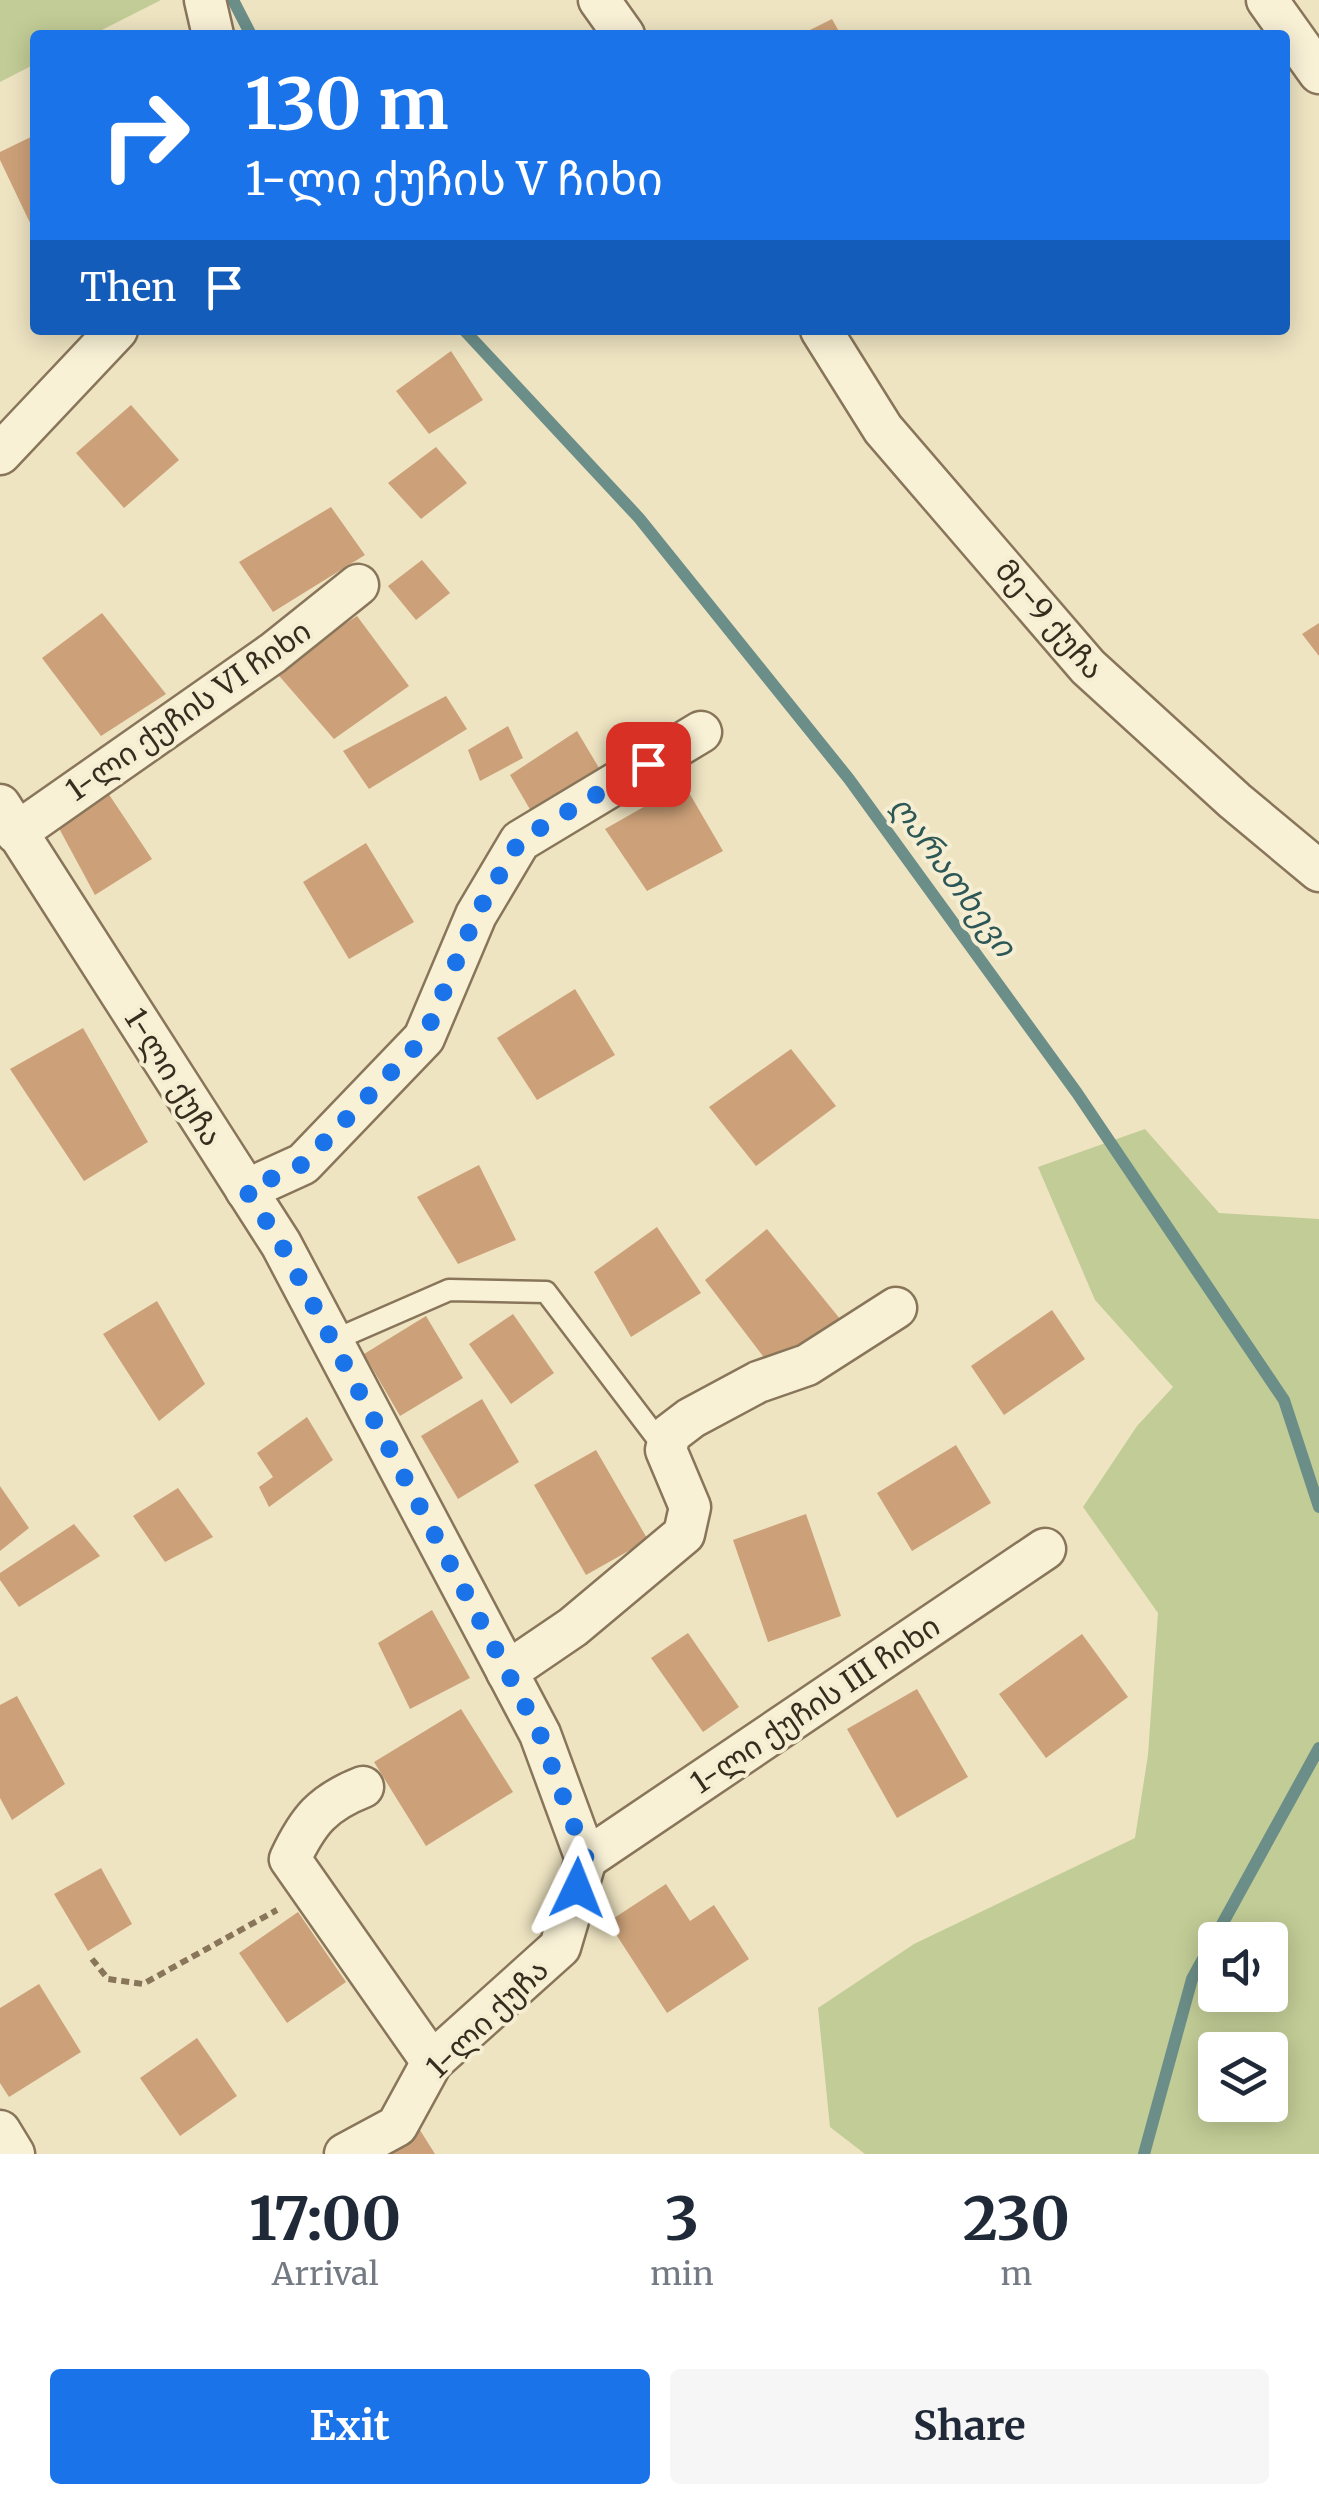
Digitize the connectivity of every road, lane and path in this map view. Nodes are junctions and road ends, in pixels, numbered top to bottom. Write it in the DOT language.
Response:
graph roads {
  1 [pos="205,0"];
  2 [pos="599,0"];
  3 [pos="1267,0"];
  4 [pos="211,30"];
  5 [pos="620,30"];
  6 [pos="1288,30"];
  7 [pos="1290,32"];
  8 [pos="1319,73"];
  9 [pos="112,335"];
  10 [pos="824,335"];
  11 [pos="0,454"];
  12 [pos="358,585"];
  13 [pos="701,732"];
  14 [pos="6,822"];
  15 [pos="1319,871"];
  16 [pos="246,1190"];
  17 [pos="896,1308"];
  18 [pos="332,1341"];
  19 [pos="666,1450"];
  20 [pos="1045,1550"];
  21 [pos="507,1672"];
  22 [pos="362,1788"];
  23 [pos="586,1859"];
  24 [pos="314,1890"];
  25 [pos="92,1959"];
  26 [pos="432,2062"];
  27 [pos="0,2131"];
  28 [pos="14,2154"];
  29 [pos="344,2154"];
  1 -- 4 [label="street"];
  2 -- 5 [label="street"];
  3 -- 6 [label="street"];
  7 -- 8 [label="street"];
  9 -- 11 [label="street"];
  10 -- 15 [label="street, მე-9 ქუჩა"];
  12 -- 14 [label="street, 1-ლი ქუჩის VI ჩიხი"];
  13 -- 16 [label="street"];
  14 -- 16 [label="street, 1-ლი ქუჩა"];
  16 -- 18 [label="street, 1-ლი ქუჩა"];
  17 -- 19 [label="street"];
  18 -- 19 [label="lane"];
  18 -- 21 [label="street, 1-ლი ქუჩა"];
  19 -- 21 [label="street"];
  20 -- 23 [label="street, 1-ლი ქუჩის III ჩიხი"];
  21 -- 23 [label="street, 1-ლი ქუჩა"];
  22 -- 24 [label="street"];
  23 -- 26 [label="street, 1-ლი ქუჩა"];
  24 -- 25 [label="path"];
  24 -- 26 [label="street"];
  26 -- 29 [label="street, 1-ლი ქუჩა"];
  27 -- 28 [label="street"];
}
